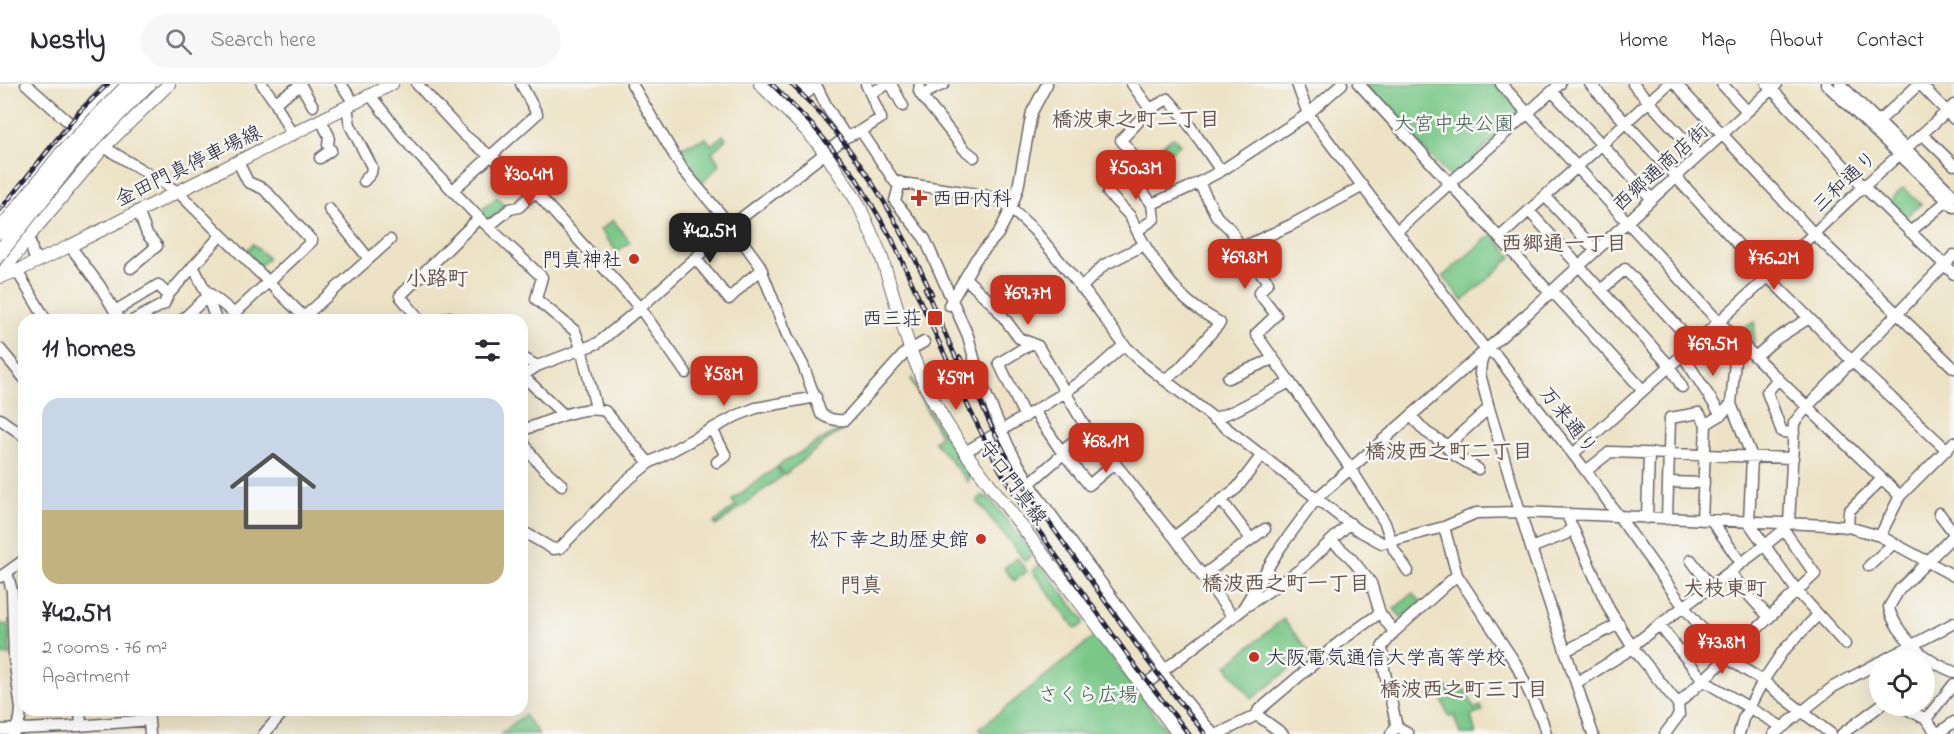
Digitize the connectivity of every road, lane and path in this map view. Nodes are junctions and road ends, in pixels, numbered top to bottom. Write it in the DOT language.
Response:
graph roads {
  1 [pos="26,84"];
  2 [pos="113,84"];
  3 [pos="130,84"];
  4 [pos="147,84"];
  5 [pos="169,84"];
  6 [pos="262,84"];
  7 [pos="341,84"];
  8 [pos="392,84"];
  9 [pos="417,84"];
  10 [pos="521,84"];
  11 [pos="632,84"];
  12 [pos="760,84"];
  13 [pos="798,84"];
  14 [pos="816,84"];
  15 [pos="890,84"];
  16 [pos="944,84"];
  17 [pos="1047,84"];
  18 [pos="1132,84"];
  19 [pos="1297,84"];
  20 [pos="1342,84"];
  21 [pos="1359,84"];
  22 [pos="1501,84"];
  23 [pos="1590,84"];
  24 [pos="1633,84"];
  25 [pos="1668,84"];
  26 [pos="1676,84"];
  27 [pos="1722,84"];
  28 [pos="1826,84"];
  29 [pos="1840,84"];
  30 [pos="1920,84"];
  31 [pos="300,85"];
  32 [pos="1772,86"];
  33 [pos="1556,87"];
  34 [pos="868,88"];
  35 [pos="921,90"];
  36 [pos="370,95"];
  37 [pos="1649,101"];
  38 [pos="275,102"];
  39 [pos="350,105"];
  40 [pos="313,106"];
  41 [pos="903,106"];
  42 [pos="1150,109"];
  43 [pos="1747,111"];
  44 [pos="1951,112"];
  45 [pos="1527,113"];
  46 [pos="1308,114"];
  47 [pos="321,120"];
  48 [pos="1878,122"];
  49 [pos="1625,123"];
  50 [pos="73,126"];
  51 [pos="861,131"];
  52 [pos="1922,134"];
  53 [pos="292,135"];
  54 [pos="1723,135"];
  55 [pos="846,137"];
  56 [pos="1602,145"];
  57 [pos="104,147"];
  58 [pos="1902,152"];
  59 [pos="826,154"];
  60 [pos="489,156"];
  61 [pos="1699,156"];
  62 [pos="974,157"];
  63 [pos="320,158"];
  64 [pos="238,162"];
  65 [pos="1954,165"];
  66 [pos="1577,167"];
  67 [pos="1221,171"];
  68 [pos="1676,177"];
  69 [pos="364,181"];
  70 [pos="900,183"];
  71 [pos="1199,183"];
  72 [pos="1450,183"];
  73 [pos="1363,186"];
  74 [pos="1864,187"];
  75 [pos="453,190"];
  76 [pos="178,192"];
  77 [pos="534,192"];
  78 [pos="1108,193"];
  79 [pos="1545,195"];
  80 [pos="1652,199"];
  81 [pos="1952,201"];
  82 [pos="1152,204"];
  83 [pos="328,209"];
  84 [pos="1011,209"];
  85 [pos="138,211"];
  86 [pos="1529,211"];
  87 [pos="479,218"];
  88 [pos="0,220"];
  89 [pos="1627,222"];
  90 [pos="732,226"];
  91 [pos="488,227"];
  92 [pos="0,231"];
  93 [pos="1137,231"];
  94 [pos="1397,231"];
  95 [pos="1910,232"];
  96 [pos="1814,234"];
  97 [pos="220,235"];
  98 [pos="29,237"];
  99 [pos="1499,238"];
  100 [pos="390,240"];
  101 [pos="1144,245"];
  102 [pos="70,246"];
  103 [pos="1241,249"];
  104 [pos="1596,251"];
  105 [pos="0,252"];
  106 [pos="1954,255"];
  107 [pos="695,258"];
  108 [pos="369,259"];
  109 [pos="41,260"];
  110 [pos="1944,265"];
  111 [pos="193,266"];
  112 [pos="1579,267"];
  113 [pos="131,268"];
  114 [pos="762,270"];
  115 [pos="16,271"];
  116 [pos="1954,274"];
  117 [pos="0,277"];
  118 [pos="1768,277"];
  119 [pos="965,278"];
  120 [pos="269,282"];
  121 [pos="1081,288"];
  122 [pos="1601,290"];
  123 [pos="1551,292"];
  124 [pos="206,293"];
  125 [pos="168,295"];
  126 [pos="950,304"];
  127 [pos="640,308"];
  128 [pos="42,314"];
  129 [pos="117,314"];
  130 [pos="123,314"];
  131 [pos="145,314"];
  132 [pos="188,314"];
  133 [pos="214,314"];
  134 [pos="232,314"];
  135 [pos="239,314"];
  136 [pos="302,314"];
  137 [pos="310,314"];
  138 [pos="415,314"];
  139 [pos="1898,315"];
  140 [pos="1809,318"];
  141 [pos="1718,321"];
  142 [pos="924,342"];
  143 [pos="1740,342"];
  144 [pos="1032,343"];
  145 [pos="1693,343"];
  146 [pos="1124,345"];
  147 [pos="581,348"];
  148 [pos="0,349"];
  149 [pos="910,349"];
  150 [pos="1486,350"];
  151 [pos="1682,354"];
  152 [pos="1755,357"];
  153 [pos="1273,358"];
  154 [pos="528,361"];
  155 [pos="1852,361"];
  156 [pos="1669,365"];
  157 [pos="537,366"];
  158 [pos="1954,368"];
  159 [pos="18,371"];
  160 [pos="528,371"];
  161 [pos="686,373"];
  162 [pos="1228,378"];
  163 [pos="1778,379"];
  164 [pos="1164,380"];
  165 [pos="528,381"];
  166 [pos="1290,382"];
  167 [pos="1682,387"];
  168 [pos="1642,389"];
  169 [pos="1064,393"];
  170 [pos="816,397"];
  171 [pos="1731,404"];
  172 [pos="1807,407"];
  173 [pos="596,408"];
  174 [pos="1489,408"];
  175 [pos="1030,414"];
  176 [pos="564,415"];
  177 [pos="1721,415"];
  178 [pos="1411,416"];
  179 [pos="0,418"];
  180 [pos="1213,418"];
  181 [pos="1706,424"];
  182 [pos="528,428"];
  183 [pos="712,429"];
  184 [pos="1003,430"];
  185 [pos="1089,430"];
  186 [pos="18,432"];
  187 [pos="1794,433"];
  188 [pos="1447,446"];
  189 [pos="1950,446"];
  190 [pos="528,452"];
  191 [pos="965,452"];
  192 [pos="1062,452"];
  193 [pos="1573,454"];
  194 [pos="1649,454"];
  195 [pos="1262,455"];
  196 [pos="1705,455"];
  197 [pos="1669,456"];
  198 [pos="1752,457"];
  199 [pos="1793,458"];
  200 [pos="717,462"];
  201 [pos="1115,463"];
  202 [pos="649,464"];
  203 [pos="1351,469"];
  204 [pos="1478,470"];
  205 [pos="1586,471"];
  206 [pos="1882,478"];
  207 [pos="1668,482"];
  208 [pos="1030,483"];
  209 [pos="1704,483"];
  210 [pos="562,485"];
  211 [pos="1900,496"];
  212 [pos="1317,498"];
  213 [pos="1221,500"];
  214 [pos="1521,512"];
  215 [pos="1939,513"];
  216 [pos="1567,515"];
  217 [pos="1620,518"];
  218 [pos="1647,518"];
  219 [pos="1667,519"];
  220 [pos="1707,521"];
  221 [pos="1749,523"];
  222 [pos="1350,524"];
  223 [pos="1572,526"];
  224 [pos="1786,526"];
  225 [pos="1444,527"];
  226 [pos="1848,527"];
  227 [pos="1265,529"];
  228 [pos="528,534"];
  229 [pos="1954,534"];
  230 [pos="1880,536"];
  231 [pos="1174,537"];
  232 [pos="1251,539"];
  233 [pos="1391,540"];
  234 [pos="1332,541"];
  235 [pos="1893,544"];
  236 [pos="1764,546"];
  237 [pos="1532,548"];
  238 [pos="1691,560"];
  239 [pos="1927,561"];
  240 [pos="1741,563"];
  241 [pos="18,564"];
  242 [pos="1869,566"];
  243 [pos="1408,571"];
  244 [pos="1730,572"];
  245 [pos="3,574"];
  246 [pos="1457,575"];
  247 [pos="1202,576"];
  248 [pos="1954,576"];
  249 [pos="1711,587"];
  250 [pos="18,590"];
  251 [pos="12,591"];
  252 [pos="1797,591"];
  253 [pos="1684,607"];
  254 [pos="1380,613"];
  255 [pos="1238,614"];
  256 [pos="1818,615"];
  257 [pos="1769,617"];
  258 [pos="18,622"];
  259 [pos="1619,624"];
  260 [pos="1954,624"];
  261 [pos="1660,626"];
  262 [pos="1394,632"];
  263 [pos="1845,644"];
  264 [pos="1912,647"];
  265 [pos="1633,648"];
  266 [pos="1906,650"];
  267 [pos="1565,651"];
  268 [pos="1725,657"];
  269 [pos="1869,668"];
  270 [pos="1163,670"];
  271 [pos="1954,672"];
  272 [pos="1704,681"];
  273 [pos="1762,681"];
  274 [pos="1576,683"];
  275 [pos="1954,684"];
  276 [pos="1142,687"];
  277 [pos="1678,704"];
  278 [pos="1749,707"];
  279 [pos="1802,711"];
  280 [pos="1869,714"];
  281 [pos="1257,715"];
  282 [pos="20,716"];
  283 [pos="80,716"];
  284 [pos="141,716"];
  285 [pos="148,716"];
  286 [pos="278,716"];
  287 [pos="1920,716"];
  288 [pos="1926,719"];
  289 [pos="1954,722"];
  290 [pos="81,725"];
  291 [pos="0,730"];
  292 [pos="67,730"];
  293 [pos="1393,730"];
  294 [pos="14,731"];
  295 [pos="1778,731"];
  296 [pos="150,734"];
  297 [pos="264,734"];
  298 [pos="1178,734"];
  299 [pos="1213,734"];
  300 [pos="1218,734"];
  301 [pos="1283,734"];
  302 [pos="1408,734"];
  303 [pos="1546,734"];
  304 [pos="1593,734"];
  305 [pos="1665,734"];
  306 [pos="1739,734"];
  307 [pos="1831,734"];
  308 [pos="1842,734"];
  1 -- 50 [label="street"];
  2 -- 50 [label="main road"];
  3 -- 92 [label="highway, bridge"];
  4 -- 105 [label="highway, bridge"];
  5 -- 57 [label="main road"];
  6 -- 38 [label="street"];
  7 -- 39 [label="street"];
  8 -- 36 [label="main road, 金田門真停車場線"];
  9 -- 60 [label="street"];
  10 -- 60 [label="street"];
  11 -- 90 [label="street"];
  12 -- 59 [label="main road, 守口門真線"];
  13 -- 14 [label="street"];
  14 -- 55 [label="street"];
  15 -- 34 [label="street"];
  15 -- 41 [label="street"];
  16 -- 35 [label="street"];
  17 -- 84 [label="street"];
  18 -- 42 [label="street"];
  19 -- 46 [label="street, 万来通り"];
  20 -- 46 [label="street"];
  21 -- 72 [label="street"];
  22 -- 45 [label="street"];
  23 -- 49 [label="street"];
  24 -- 37 [label="street"];
  25 -- 37 [label="street"];
  26 -- 54 [label="street"];
  27 -- 43 [label="street"];
  28 -- 58 [label="street"];
  29 -- 48 [label="street"];
  30 -- 44 [label="street"];
  30 -- 48 [label="street"];
  31 -- 38 [label="street"];
  31 -- 40 [label="street"];
  32 -- 43 [label="street, 西郷通商店街"];
  32 -- 74 [label="street"];
  33 -- 45 [label="street"];
  33 -- 56 [label="street"];
  34 -- 51 [label="street"];
  35 -- 62 [label="street"];
  36 -- 39 [label="main road, 金田門真停車場線"];
  36 -- 75 [label="street"];
  37 -- 49 [label="street"];
  37 -- 61 [label="street"];
  38 -- 53 [label="street"];
  39 -- 47 [label="main road, 金田門真停車場線"];
  39 -- 69 [label="street"];
  42 -- 67 [label="street"];
  42 -- 82 [label="street"];
  43 -- 54 [label="street, 西郷通商店街"];
  44 -- 52 [label="street, 三和通り"];
  45 -- 66 [label="street"];
  45 -- 72 [label="street"];
  46 -- 67 [label="street"];
  46 -- 73 [label="street, 万来通り"];
  47 -- 53 [label="main road, 金田門真停車場線"];
  47 -- 63 [label="street"];
  48 -- 58 [label="street"];
  49 -- 56 [label="street"];
  49 -- 68 [label="street"];
  50 -- 88 [label="main road"];
  51 -- 55 [label="street"];
  51 -- 70 [label="street"];
  52 -- 58 [label="street, 三和通り"];
  52 -- 65 [label="street"];
  53 -- 64 [label="main road, 金田門真停車場線"];
  54 -- 61 [label="street, 西郷通商店街"];
  54 -- 96 [label="street"];
  55 -- 59 [label="street"];
  56 -- 66 [label="street"];
  56 -- 80 [label="street"];
  57 -- 76 [label="street"];
  57 -- 88 [label="main road"];
  57 -- 98 [label="main road"];
  58 -- 74 [label="street, 三和通り"];
  58 -- 81 [label="street"];
  59 -- 90 [label="street"];
  59 -- 149 [label="main road, 守口門真線"];
  60 -- 75 [label="street"];
  60 -- 77 [label="street"];
  61 -- 68 [label="street, 西郷通商店街"];
  64 -- 76 [label="main road, 金田門真停車場線"];
  64 -- 120 [label="street"];
  66 -- 79 [label="street"];
  66 -- 89 [label="street"];
  67 -- 71 [label="street"];
  68 -- 80 [label="street, 西郷通商店街"];
  68 -- 118 [label="street"];
  70 -- 84 [label="street"];
  70 -- 126 [label="street"];
  71 -- 82 [label="street"];
  71 -- 103 [label="street"];
  72 -- 94 [label="street"];
  72 -- 99 [label="street"];
  73 -- 94 [label="street, 万来通り"];
  73 -- 103 [label="street"];
  74 -- 95 [label="street"];
  74 -- 96 [label="street, 三和通り"];
  75 -- 87 [label="street"];
  76 -- 85 [label="main road, 金田門真停車場線"];
  76 -- 97 [label="street"];
  77 -- 91 [label="street"];
  77 -- 127 [label="street"];
  78 -- 93 [label="street"];
  79 -- 86 [label="street"];
  79 -- 104 [label="street"];
  80 -- 89 [label="street, 西郷通商店街"];
  81 -- 95 [label="street"];
  82 -- 93 [label="street"];
  83 -- 108 [label="street"];
  84 -- 119 [label="street"];
  84 -- 121 [label="street"];
  85 -- 102 [label="main road, 金田門真停車場線"];
  85 -- 113 [label="street"];
  86 -- 99 [label="street"];
  86 -- 112 [label="street"];
  87 -- 91 [label="street"];
  87 -- 138 [label="street"];
  89 -- 104 [label="street, 西郷通商店街"];
  89 -- 141 [label="street"];
  90 -- 107 [label="street"];
  90 -- 114 [label="street"];
  91 -- 147 [label="street"];
  93 -- 101 [label="street"];
  94 -- 150 [label="street, 万来通り"];
  95 -- 110 [label="street"];
  96 -- 118 [label="street, 三和通り"];
  96 -- 139 [label="street"];
  97 -- 111 [label="street"];
  97 -- 120 [label="street"];
  98 -- 109 [label="street"];
  98 -- 117 [label="main road"];
  99 -- 123 [label="street"];
  100 -- 108 [label="street"];
  101 -- 121 [label="street"];
  101 -- 164 [label="street"];
  102 -- 109 [label="main road, 金田門真停車場線"];
  102 -- 129 [label="street"];
  103 -- 153 [label="street"];
  104 -- 112 [label="street, 西郷通商店街"];
  106 -- 110 [label="street"];
  107 -- 114 [label="street"];
  107 -- 127 [label="street"];
  108 -- 137 [label="street"];
  109 -- 115 [label="main road, 金田門真停車場線"];
  110 -- 116 [label="street"];
  110 -- 139 [label="street"];
  111 -- 124 [label="street"];
  111 -- 125 [label="street"];
  112 -- 122 [label="street"];
  112 -- 123 [label="street, 西郷通商店街"];
  114 -- 170 [label="street"];
  115 -- 117 [label="main road, 金田門真停車場線"];
  115 -- 128 [label="street"];
  118 -- 140 [label="street"];
  118 -- 141 [label="street, 三和通り"];
  119 -- 126 [label="street"];
  119 -- 144 [label="street"];
  120 -- 135 [label="street"];
  120 -- 136 [label="street"];
  121 -- 146 [label="street"];
  122 -- 145 [label="street"];
  122 -- 156 [label="street"];
  123 -- 150 [label="street, 西郷通商店街"];
  123 -- 168 [label="street"];
  124 -- 132 [label="street"];
  124 -- 133 [label="street"];
  124 -- 134 [label="street"];
  125 -- 130 [label="street"];
  125 -- 131 [label="street"];
  126 -- 184 [label="street"];
  127 -- 147 [label="street"];
  127 -- 161 [label="street"];
  139 -- 155 [label="street"];
  139 -- 158 [label="street"];
  140 -- 152 [label="street"];
  140 -- 155 [label="street"];
  141 -- 143 [label="street"];
  141 -- 145 [label="street, 三和通り"];
  142 -- 149 [label="street"];
  143 -- 152 [label="street"];
  143 -- 171 [label="street"];
  144 -- 169 [label="street"];
  144 -- 175 [label="street"];
  145 -- 151 [label="street, 三和通り"];
  146 -- 164 [label="street"];
  146 -- 169 [label="street"];
  147 -- 157 [label="street"];
  147 -- 173 [label="street"];
  148 -- 159 [label="street"];
  149 -- 170 [label="street"];
  149 -- 191 [label="main road, 守口門真線"];
  150 -- 174 [label="street"];
  150 -- 178 [label="street, 西郷通商店街"];
  150 -- 193 [label="street, 万来通り"];
  151 -- 156 [label="street, 三和通り"];
  151 -- 177 [label="street"];
  152 -- 163 [label="street"];
  153 -- 162 [label="street"];
  153 -- 166 [label="street"];
  154 -- 157 [label="street"];
  155 -- 172 [label="street"];
  155 -- 189 [label="street"];
  156 -- 167 [label="street"];
  156 -- 168 [label="street, 三和通り"];
  157 -- 160 [label="street"];
  163 -- 172 [label="street"];
  163 -- 187 [label="street"];
  164 -- 180 [label="street"];
  165 -- 176 [label="street"];
  166 -- 180 [label="street"];
  166 -- 203 [label="street"];
  168 -- 193 [label="street, 三和通り"];
  169 -- 175 [label="street"];
  169 -- 185 [label="street"];
  170 -- 183 [label="street"];
  171 -- 177 [label="street"];
  171 -- 198 [label="street"];
  172 -- 187 [label="street"];
  172 -- 206 [label="street"];
  173 -- 176 [label="street"];
  173 -- 202 [label="street"];
  174 -- 188 [label="street"];
  174 -- 214 [label="street"];
  175 -- 184 [label="street"];
  175 -- 192 [label="street"];
  176 -- 182 [label="street"];
  177 -- 181 [label="street"];
  178 -- 188 [label="street"];
  178 -- 203 [label="street, 西郷通商店街"];
  179 -- 186 [label="street"];
  180 -- 195 [label="street"];
  181 -- 196 [label="street"];
  181 -- 197 [label="street"];
  183 -- 200 [label="street"];
  183 -- 202 [label="street"];
  184 -- 191 [label="street"];
  184 -- 208 [label="street"];
  185 -- 192 [label="street"];
  185 -- 201 [label="street"];
  187 -- 199 [label="street"];
  188 -- 204 [label="street"];
  189 -- 211 [label="street"];
  190 -- 210 [label="street"];
  191 -- 276 [label="main road, 守口門真線"];
  192 -- 201 [label="street"];
  192 -- 208 [label="street"];
  193 -- 205 [label="street, 万来通り"];
  194 -- 197 [label="street"];
  194 -- 205 [label="street"];
  194 -- 218 [label="street"];
  195 -- 212 [label="street"];
  195 -- 213 [label="street"];
  196 -- 197 [label="street"];
  196 -- 198 [label="street"];
  196 -- 209 [label="street"];
  197 -- 207 [label="street"];
  198 -- 199 [label="street"];
  198 -- 221 [label="street"];
  199 -- 224 [label="street"];
  201 -- 231 [label="street"];
  202 -- 228 [label="street"];
  203 -- 212 [label="street, 西郷通商店街"];
  203 -- 233 [label="street"];
  205 -- 217 [label="street, 万来通り"];
  206 -- 211 [label="street"];
  206 -- 226 [label="street"];
  207 -- 209 [label="street"];
  207 -- 219 [label="street"];
  208 -- 270 [label="street"];
  209 -- 220 [label="street"];
  211 -- 230 [label="street"];
  212 -- 222 [label="street"];
  212 -- 255 [label="street, 西郷通商店街"];
  213 -- 231 [label="street"];
  213 -- 232 [label="street"];
  214 -- 216 [label="street"];
  214 -- 225 [label="street"];
  214 -- 237 [label="street"];
  215 -- 229 [label="street"];
  216 -- 217 [label="street"];
  216 -- 223 [label="street"];
  217 -- 218 [label="street"];
  217 -- 253 [label="street, 万来通り"];
  218 -- 219 [label="street"];
  219 -- 220 [label="street"];
  220 -- 221 [label="street"];
  220 -- 240 [label="street"];
  221 -- 224 [label="street"];
  221 -- 236 [label="street"];
  222 -- 233 [label="street"];
  222 -- 234 [label="street"];
  223 -- 237 [label="street"];
  223 -- 259 [label="street"];
  224 -- 226 [label="street"];
  224 -- 236 [label="street"];
  224 -- 252 [label="street"];
  225 -- 233 [label="street"];
  225 -- 246 [label="street"];
  226 -- 230 [label="street"];
  227 -- 232 [label="street"];
  229 -- 239 [label="street"];
  230 -- 235 [label="street"];
  231 -- 247 [label="street"];
  232 -- 247 [label="street"];
  233 -- 243 [label="street"];
  234 -- 254 [label="street"];
  234 -- 255 [label="street"];
  235 -- 239 [label="street"];
  235 -- 242 [label="street"];
  236 -- 240 [label="street"];
  236 -- 252 [label="street"];
  237 -- 267 [label="street"];
  238 -- 249 [label="street"];
  239 -- 248 [label="street"];
  239 -- 264 [label="street"];
  240 -- 244 [label="street"];
  241 -- 245 [label="street"];
  244 -- 249 [label="street"];
  244 -- 257 [label="street"];
  245 -- 251 [label="street"];
  246 -- 262 [label="street"];
  246 -- 303 [label="street"];
  247 -- 255 [label="street"];
  249 -- 253 [label="street"];
  250 -- 251 [label="street"];
  251 -- 258 [label="street"];
  252 -- 256 [label="street"];
  252 -- 257 [label="street"];
  253 -- 261 [label="street"];
  253 -- 268 [label="street, 万来通り"];
  254 -- 262 [label="street"];
  254 -- 281 [label="street"];
  255 -- 270 [label="street"];
  256 -- 263 [label="street"];
  256 -- 273 [label="street"];
  257 -- 268 [label="street"];
  259 -- 265 [label="street"];
  259 -- 267 [label="street"];
  260 -- 264 [label="street"];
  261 -- 265 [label="street"];
  261 -- 272 [label="street"];
  262 -- 293 [label="street"];
  264 -- 266 [label="street"];
  264 -- 271 [label="street"];
  265 -- 274 [label="street"];
  265 -- 277 [label="street"];
  267 -- 274 [label="street"];
  268 -- 272 [label="street"];
  268 -- 273 [label="street, 万来通り"];
  269 -- 279 [label="street"];
  270 -- 276 [label="street"];
  270 -- 299 [label="street"];
  272 -- 277 [label="street"];
  272 -- 278 [label="street"];
  273 -- 278 [label="street"];
  273 -- 279 [label="street, 万来通り"];
  274 -- 304 [label="street"];
  275 -- 288 [label="street"];
  276 -- 298 [label="main road, 守口門真線"];
  277 -- 305 [label="street"];
  278 -- 295 [label="street"];
  278 -- 306 [label="street"];
  279 -- 295 [label="street"];
  279 -- 307 [label="street, 万来通り"];
  280 -- 308 [label="street"];
  281 -- 300 [label="street"];
  281 -- 301 [label="street"];
  282 -- 294 [label="street"];
  283 -- 290 [label="street"];
  284 -- 290 [label="street"];
  285 -- 296 [label="street"];
  286 -- 297 [label="street"];
  287 -- 288 [label="street"];
  288 -- 289 [label="street"];
  290 -- 292 [label="street"];
  291 -- 294 [label="street"];
  292 -- 294 [label="street"];
  293 -- 302 [label="street"];
}
